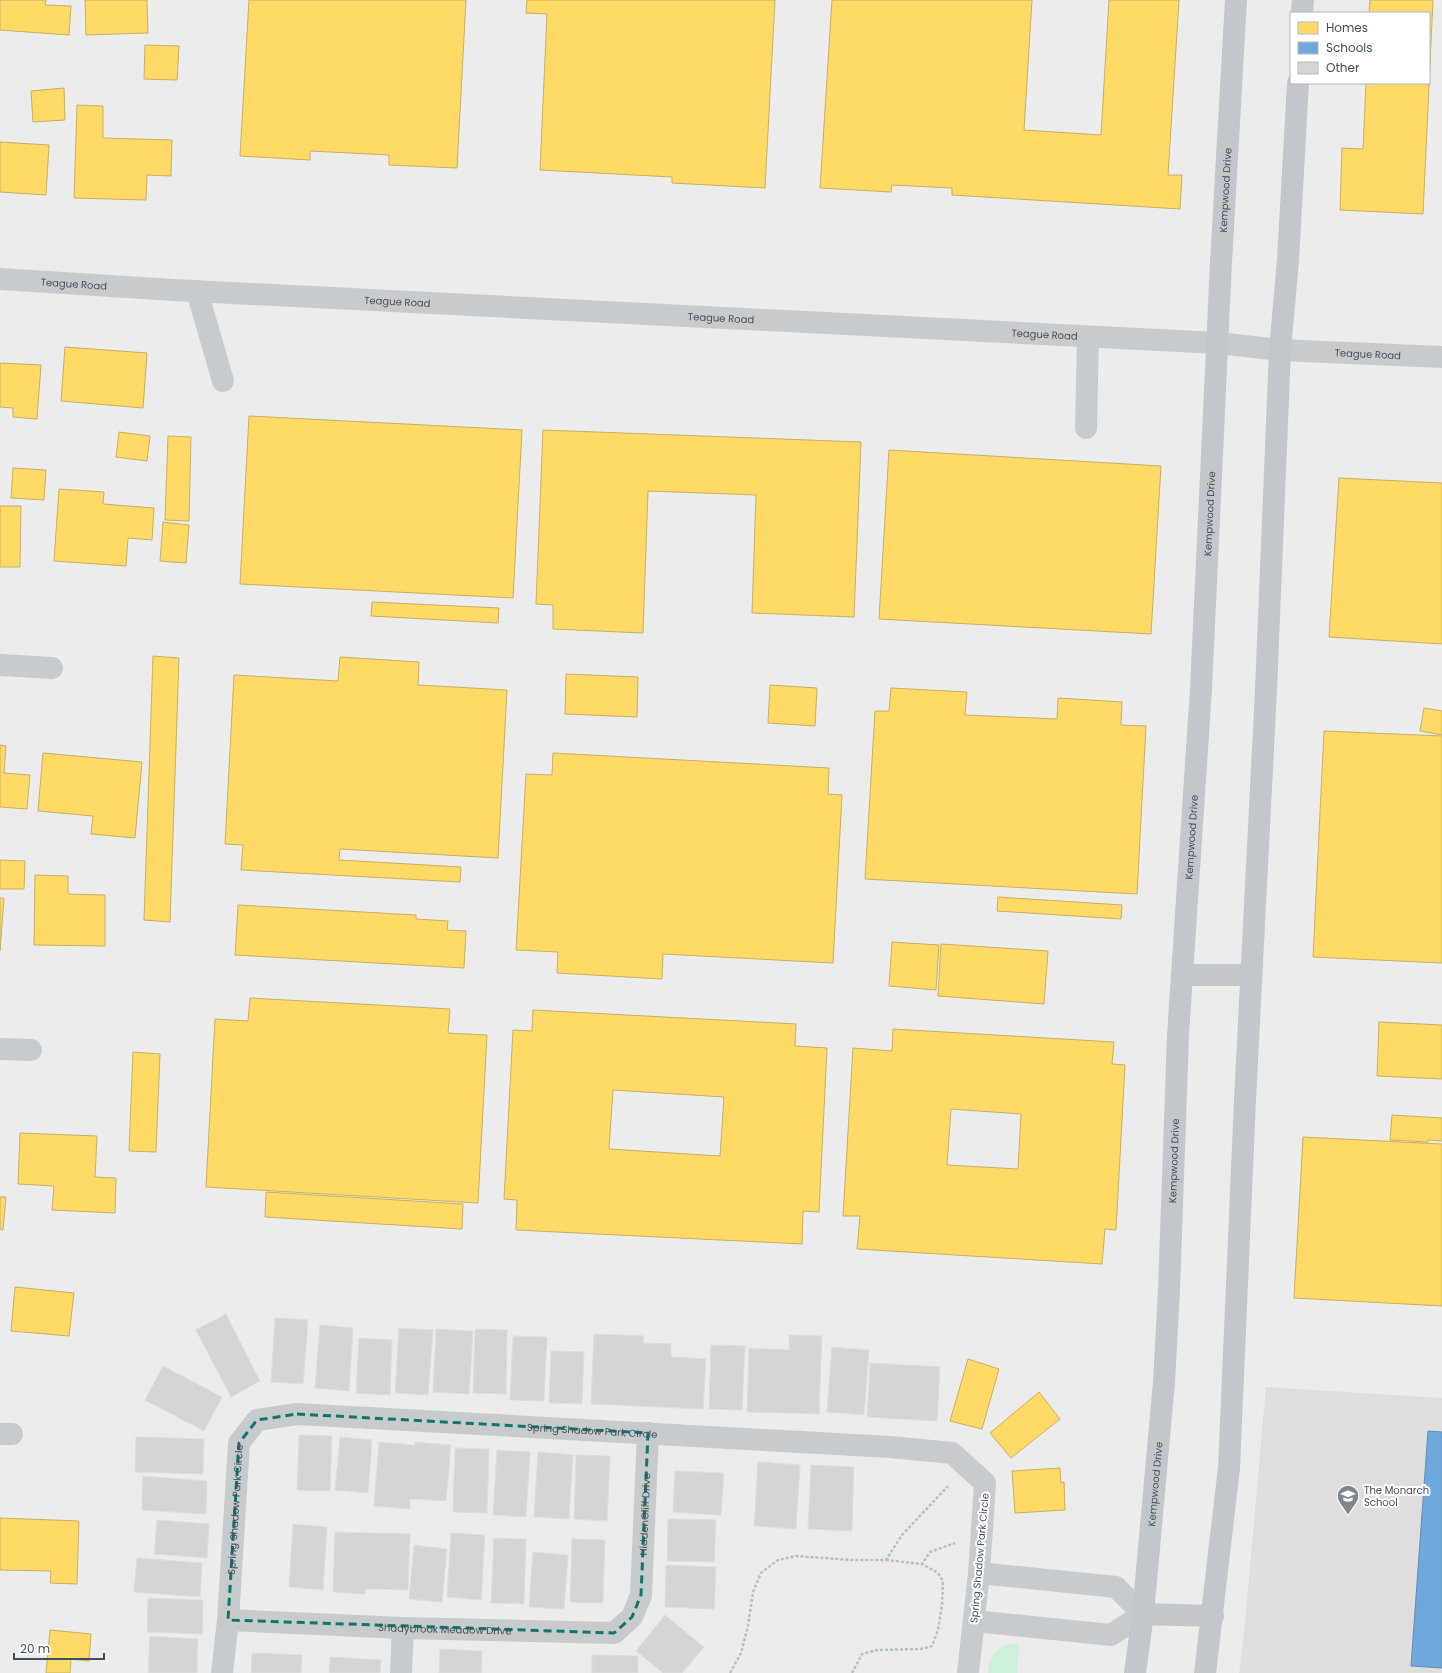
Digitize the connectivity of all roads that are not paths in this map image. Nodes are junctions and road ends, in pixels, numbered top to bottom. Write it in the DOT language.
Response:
graph roads {
  1 [pos="1236,0"];
  2 [pos="1303,0"];
  3 [pos="1302,12"];
  4 [pos="1298,84"];
  5 [pos="0,279"];
  6 [pos="197,291"];
  7 [pos="1088,338"];
  8 [pos="1218,343"];
  9 [pos="1280,350"];
  10 [pos="1442,356"];
  11 [pos="223,381"];
  12 [pos="1086,428"];
  13 [pos="0,665"];
  14 [pos="52,668"];
  15 [pos="1182,975"];
  16 [pos="1252,975"];
  17 [pos="0,1049"];
  18 [pos="31,1050"];
  19 [pos="648,1433"];
  20 [pos="980,1573"];
  21 [pos="641,1595"];
  22 [pos="1143,1614"];
  23 [pos="1213,1616"];
  24 [pos="228,1620"];
  25 [pos="974,1621"];
  26 [pos="403,1628"];
  27 [pos="222,1673"];
  28 [pos="401,1673"];
  29 [pos="968,1673"];
  30 [pos="1135,1673"];
  31 [pos="1205,1673"];
  1 -- 8 [label="main road, Kempwood Drive"];
  2 -- 3 [label="main road"];
  4 -- 9 [label="main road"];
  5 -- 6 [label="street, Teague Road"];
  6 -- 7 [label="street, Teague Road"];
  6 -- 11 [label="street"];
  7 -- 8 [label="street, Teague Road"];
  7 -- 12 [label="street"];
  8 -- 9 [label="street, Teague Road"];
  8 -- 15 [label="main road, Kempwood Drive"];
  9 -- 10 [label="street, Teague Road"];
  9 -- 16 [label="main road"];
  13 -- 14 [label="street"];
  15 -- 16 [label="main road"];
  15 -- 22 [label="main road, Kempwood Drive"];
  16 -- 23 [label="main road"];
  17 -- 18 [label="street"];
  19 -- 20 [label="street, Spring Shadow Park Circle"];
  19 -- 21 [label="street, HiddenCliff Drive"];
  19 -- 24 [label="street, Spring Shadow Park Circle"];
  20 -- 22 [label="street"];
  20 -- 25 [label="street, Spring Shadow Park Circle"];
  21 -- 26 [label="street, Shadybrook Meadow Drive"];
  22 -- 23 [label="main road"];
  22 -- 25 [label="street"];
  22 -- 30 [label="main road, Kempwood Drive"];
  23 -- 31 [label="main road"];
  24 -- 26 [label="street, Shadybrook Meadow Drive"];
  24 -- 27 [label="street, Spring Shadow Park Circle"];
  25 -- 29 [label="street, Spring Shadow Park Circle"];
  26 -- 28 [label="street"];
}
